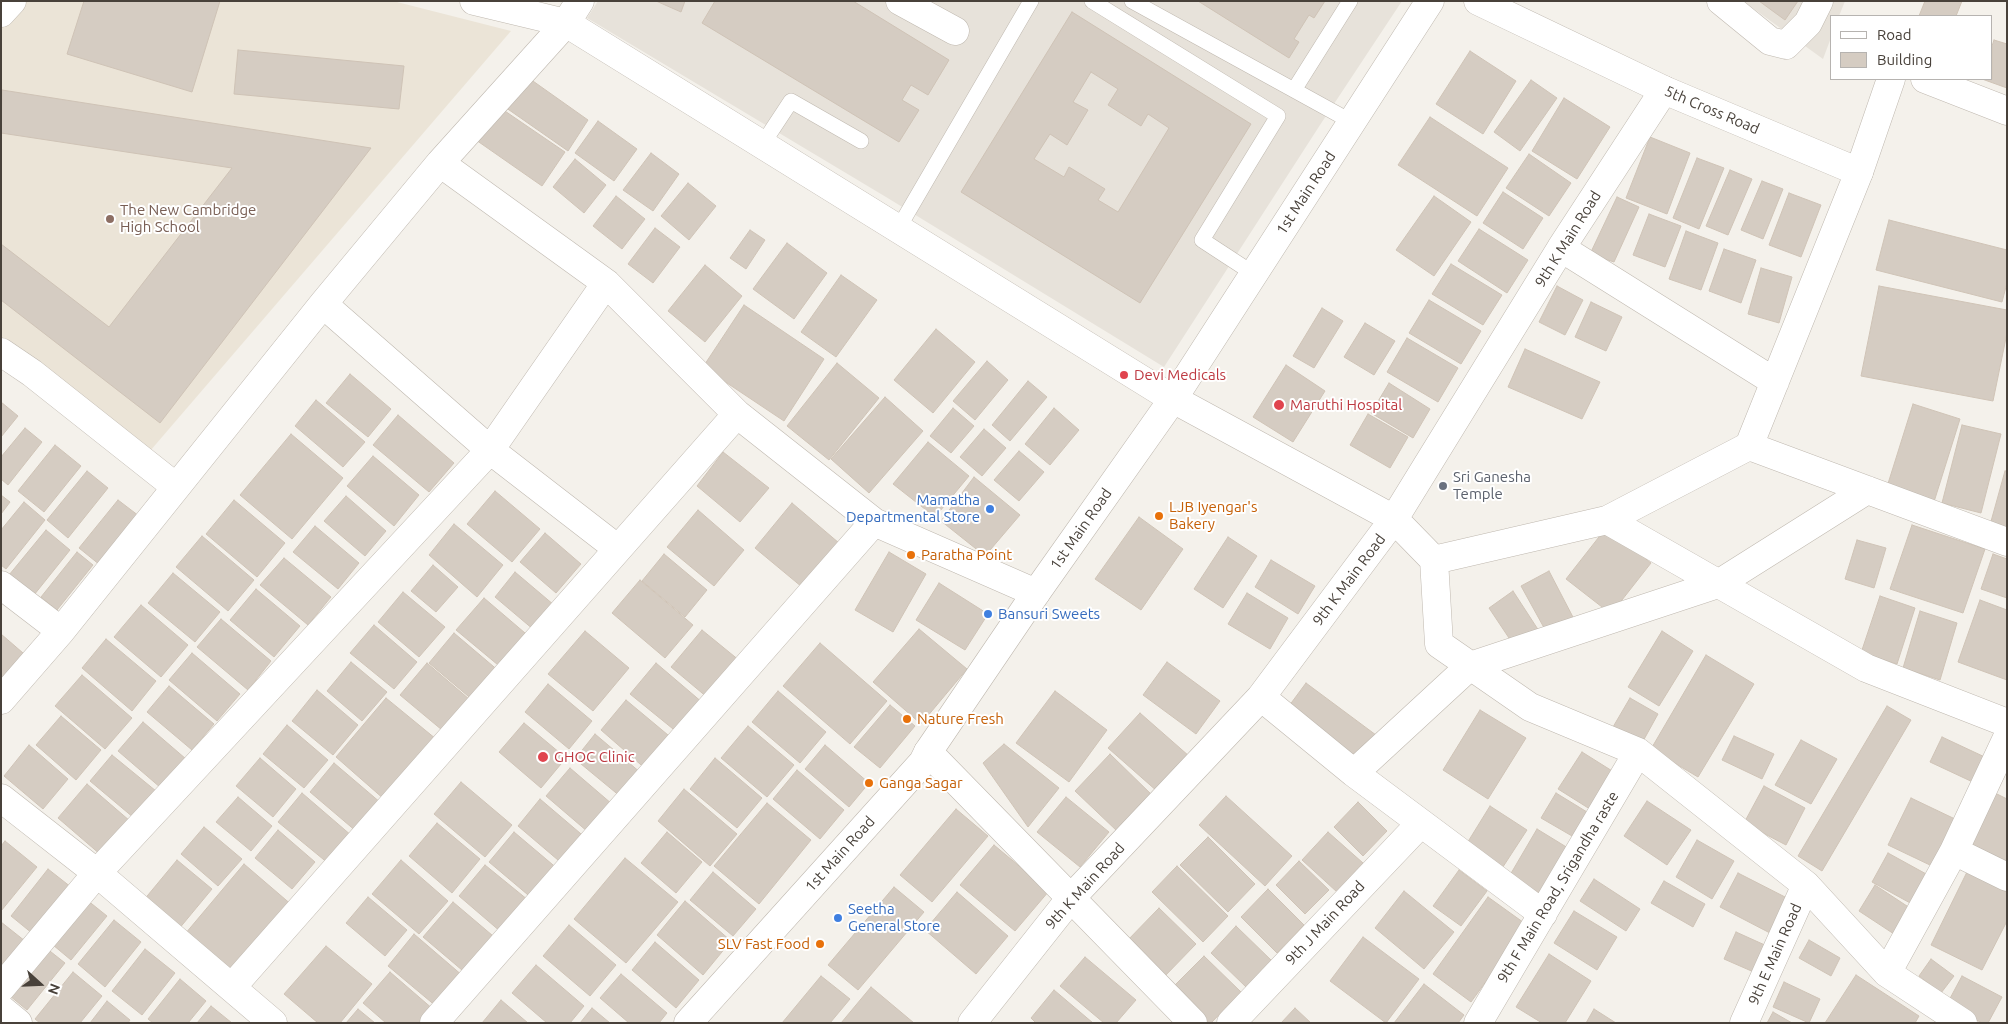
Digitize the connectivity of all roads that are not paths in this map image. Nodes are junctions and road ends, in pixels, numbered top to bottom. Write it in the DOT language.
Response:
graph roads {
  1 [pos="12,1"];
  2 [pos="474,1"];
  3 [pos="900,1"];
  4 [pos="1032,1"];
  5 [pos="1092,1"];
  6 [pos="1132,1"];
  7 [pos="1350,1"];
  8 [pos="1430,1"];
  9 [pos="1478,1"];
  10 [pos="1721,1"];
  11 [pos="1819,1"];
  12 [pos="573,12"];
  13 [pos="1,13"];
  14 [pos="955,31"];
  15 [pos="1891,80"];
  16 [pos="1928,80"];
  17 [pos="1294,90"];
  18 [pos="1664,90"];
  19 [pos="2007,111"];
  20 [pos="1352,122"];
  21 [pos="861,141"];
  22 [pos="762,145"];
  23 [pos="440,163"];
  24 [pos="1859,172"];
  25 [pos="898,229"];
  26 [pos="1561,248"];
  27 [pos="1254,274"];
  28 [pos="606,283"];
  29 [pos="324,304"];
  30 [pos="1,352"];
  31 [pos="1775,382"];
  32 [pos="1173,399"];
  33 [pos="737,414"];
  34 [pos="1749,446"];
  35 [pos="490,450"];
  36 [pos="176,487"];
  37 [pos="1867,490"];
  38 [pos="1394,518"];
  39 [pos="1607,520"];
  40 [pos="874,522"];
  41 [pos="2007,542"];
  42 [pos="618,549"];
  43 [pos="1434,560"];
  44 [pos="1718,584"];
  45 [pos="1,585"];
  46 [pos="1036,593"];
  47 [pos="61,630"];
  48 [pos="1470,666"];
  49 [pos="1261,697"];
  50 [pos="1,700"];
  51 [pos="2007,723"];
  52 [pos="2007,738"];
  53 [pos="928,752"];
  54 [pos="1638,752"];
  55 [pos="1354,773"];
  56 [pos="1,798"];
  57 [pos="1420,824"];
  58 [pos="1954,851"];
  59 [pos="97,873"];
  60 [pos="2007,877"];
  61 [pos="1806,885"];
  62 [pos="1070,899"];
  63 [pos="1542,914"];
  64 [pos="1887,973"];
  65 [pos="232,987"];
  66 [pos="1,988"];
  67 [pos="1,1009"];
  68 [pos="18,1023"];
  69 [pos="273,1023"];
  70 [pos="434,1023"];
  71 [pos="688,1023"];
  72 [pos="972,1023"];
  73 [pos="1193,1023"];
  74 [pos="1231,1023"];
  75 [pos="1478,1023"];
  76 [pos="1744,1023"];
  77 [pos="1963,1023"];
  1 -- 13 [label="street"];
  2 -- 12 [label="street"];
  3 -- 14 [label="street"];
  4 -- 25 [label="lane"];
  5 -- 27 [label="lane"];
  6 -- 17 [label="lane"];
  7 -- 17 [label="lane"];
  8 -- 20 [label="street, 1st Main Road"];
  9 -- 18 [label="street, 5th Cross Road"];
  10 -- 11 [label="street"];
  12 -- 22 [label="street"];
  12 -- 23 [label="street"];
  15 -- 24 [label="street"];
  16 -- 19 [label="street"];
  17 -- 20 [label="lane"];
  18 -- 24 [label="street, 5th Cross Road"];
  18 -- 26 [label="street, 9th K Main Road"];
  20 -- 27 [label="street, 1st Main Road"];
  21 -- 22 [label="lane"];
  22 -- 25 [label="street"];
  23 -- 28 [label="street"];
  23 -- 29 [label="street"];
  24 -- 31 [label="street"];
  25 -- 32 [label="street"];
  26 -- 31 [label="street"];
  26 -- 38 [label="street, 9th K Main Road"];
  27 -- 32 [label="street, 1st Main Road"];
  28 -- 33 [label="street"];
  28 -- 35 [label="street"];
  29 -- 35 [label="street"];
  29 -- 36 [label="street"];
  30 -- 36 [label="street"];
  31 -- 34 [label="street"];
  32 -- 38 [label="street"];
  32 -- 46 [label="street, 1st Main Road"];
  33 -- 40 [label="street"];
  33 -- 42 [label="street"];
  34 -- 37 [label="street"];
  34 -- 39 [label="street"];
  35 -- 42 [label="street"];
  35 -- 59 [label="street"];
  36 -- 47 [label="street"];
  37 -- 41 [label="street"];
  37 -- 44 [label="street"];
  38 -- 43 [label="street"];
  38 -- 49 [label="street, 9th K Main Road"];
  39 -- 43 [label="street"];
  39 -- 44 [label="street"];
  40 -- 46 [label="street"];
  40 -- 70 [label="street"];
  42 -- 65 [label="street"];
  43 -- 48 [label="street"];
  44 -- 48 [label="street"];
  44 -- 51 [label="street"];
  45 -- 47 [label="street"];
  46 -- 53 [label="street, 1st Main Road"];
  47 -- 50 [label="street"];
  48 -- 54 [label="street"];
  48 -- 55 [label="street"];
  49 -- 55 [label="street"];
  49 -- 62 [label="street, 9th K Main Road"];
  52 -- 58 [label="street"];
  53 -- 62 [label="street"];
  53 -- 71 [label="street, 1st Main Road"];
  54 -- 61 [label="street"];
  54 -- 63 [label="street, 9th F Main Road, Srigandha raste"];
  55 -- 57 [label="street"];
  56 -- 59 [label="street"];
  57 -- 63 [label="street"];
  57 -- 74 [label="street, 9th J Main Road"];
  58 -- 60 [label="street"];
  58 -- 64 [label="street"];
  59 -- 65 [label="street"];
  59 -- 66 [label="street"];
  61 -- 64 [label="street"];
  61 -- 76 [label="street, 9th E Main Road"];
  62 -- 72 [label="street, 9th K Main Road"];
  62 -- 73 [label="street"];
  63 -- 75 [label="street, 9th F Main Road, Srigandha raste"];
  64 -- 77 [label="street"];
  65 -- 69 [label="street"];
  67 -- 68 [label="street"];
}
